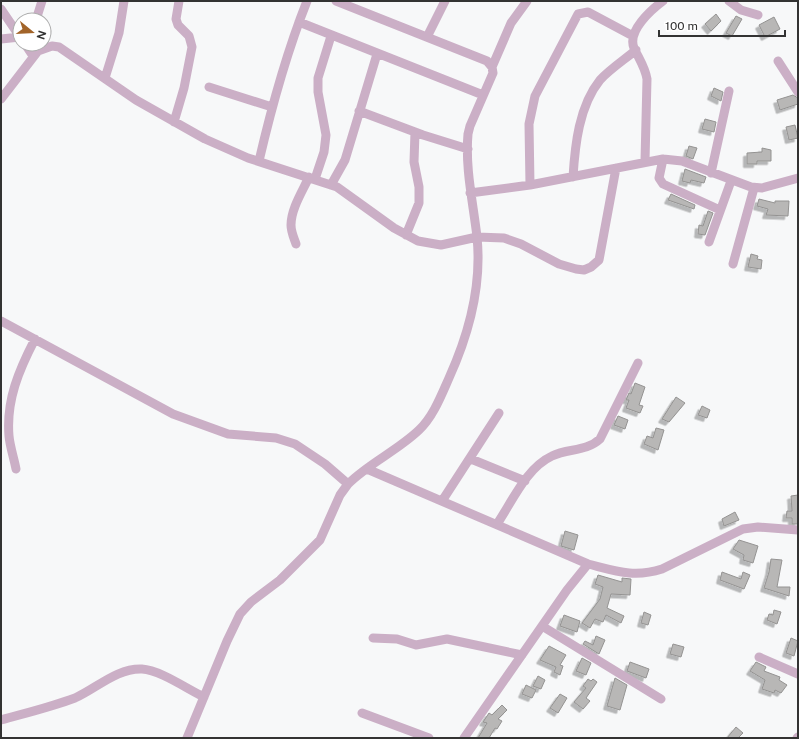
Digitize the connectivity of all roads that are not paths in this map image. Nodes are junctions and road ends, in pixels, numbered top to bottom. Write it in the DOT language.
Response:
graph roads {
  1 [pos="42,1"];
  2 [pos="124,1"];
  3 [pos="179,1"];
  4 [pos="307,1"];
  5 [pos="336,1"];
  6 [pos="363,1"];
  7 [pos="445,1"];
  8 [pos="527,1"];
  9 [pos="663,1"];
  10 [pos="729,1"];
  11 [pos="1,9"];
  12 [pos="359,10"];
  13 [pos="39,12"];
  14 [pos="758,15"];
  15 [pos="299,22"];
  16 [pos="12,25"];
  17 [pos="331,36"];
  18 [pos="633,36"];
  19 [pos="427,37"];
  20 [pos="12,38"];
  21 [pos="1,39"];
  22 [pos="52,46"];
  23 [pos="636,50"];
  24 [pos="30,52"];
  25 [pos="36,52"];
  26 [pos="377,54"];
  27 [pos="33,56"];
  28 [pos="778,61"];
  29 [pos="492,67"];
  30 [pos="104,78"];
  31 [pos="209,87"];
  32 [pos="729,91"];
  33 [pos="798,92"];
  34 [pos="483,95"];
  35 [pos="1,100"];
  36 [pos="272,107"];
  37 [pos="359,111"];
  38 [pos="174,122"];
  39 [pos="415,132"];
  40 [pos="468,149"];
  41 [pos="663,159"];
  42 [pos="259,161"];
  43 [pos="645,161"];
  44 [pos="616,168"];
  45 [pos="711,173"];
  46 [pos="573,177"];
  47 [pos="312,178"];
  48 [pos="798,178"];
  49 [pos="731,181"];
  50 [pos="331,185"];
  51 [pos="530,185"];
  52 [pos="754,188"];
  53 [pos="470,193"];
  54 [pos="720,210"];
  55 [pos="406,235"];
  56 [pos="477,237"];
  57 [pos="709,242"];
  58 [pos="296,244"];
  59 [pos="732,264"];
  60 [pos="1,321"];
  61 [pos="35,339"];
  62 [pos="638,363"];
  63 [pos="499,413"];
  64 [pos="471,459"];
  65 [pos="16,469"];
  66 [pos="367,469"];
  67 [pos="525,481"];
  68 [pos="348,484"];
  69 [pos="442,501"];
  70 [pos="497,524"];
  71 [pos="798,530"];
  72 [pos="588,564"];
  73 [pos="542,626"];
  74 [pos="372,638"];
  75 [pos="522,655"];
  76 [pos="759,657"];
  77 [pos="798,674"];
  78 [pos="204,697"];
  79 [pos="661,699"];
  80 [pos="362,712"];
  81 [pos="1,720"];
  82 [pos="187,738"];
  83 [pos="429,738"];
  84 [pos="464,738"];
  1 -- 13 [label="street"];
  2 -- 30 [label="street"];
  3 -- 38 [label="street"];
  4 -- 15 [label="street"];
  5 -- 12 [label="street"];
  6 -- 12 [label="street"];
  7 -- 19 [label="street"];
  8 -- 29 [label="street"];
  9 -- 18 [label="street"];
  10 -- 14 [label="street"];
  11 -- 16 [label="street"];
  12 -- 19 [label="street"];
  15 -- 17 [label="street"];
  15 -- 36 [label="street"];
  17 -- 26 [label="street"];
  17 -- 47 [label="street"];
  18 -- 23 [label="street"];
  18 -- 51 [label="street"];
  19 -- 29 [label="street"];
  20 -- 21 [label="street"];
  22 -- 30 [label="street"];
  23 -- 43 [label="street"];
  23 -- 46 [label="street"];
  24 -- 27 [label="street"];
  25 -- 27 [label="street"];
  26 -- 34 [label="street"];
  26 -- 37 [label="street"];
  27 -- 35 [label="street"];
  28 -- 33 [label="street"];
  29 -- 34 [label="street"];
  30 -- 38 [label="street"];
  31 -- 36 [label="street"];
  32 -- 45 [label="street"];
  34 -- 40 [label="street"];
  36 -- 42 [label="street"];
  37 -- 39 [label="street"];
  37 -- 50 [label="street"];
  38 -- 42 [label="street"];
  39 -- 40 [label="street"];
  39 -- 55 [label="street"];
  40 -- 53 [label="street"];
  41 -- 43 [label="street"];
  41 -- 45 [label="street"];
  41 -- 54 [label="street"];
  42 -- 47 [label="street"];
  43 -- 44 [label="street"];
  44 -- 46 [label="street"];
  44 -- 56 [label="street"];
  45 -- 49 [label="street"];
  46 -- 51 [label="street"];
  47 -- 50 [label="street"];
  47 -- 58 [label="street"];
  48 -- 52 [label="street"];
  49 -- 52 [label="street"];
  49 -- 54 [label="street"];
  50 -- 55 [label="street"];
  51 -- 53 [label="street"];
  52 -- 59 [label="street"];
  53 -- 56 [label="street"];
  54 -- 57 [label="street"];
  55 -- 56 [label="street"];
  56 -- 66 [label="street"];
  60 -- 61 [label="street"];
  61 -- 65 [label="street"];
  61 -- 68 [label="street"];
  62 -- 67 [label="street"];
  63 -- 64 [label="street"];
  64 -- 67 [label="street"];
  64 -- 69 [label="street"];
  66 -- 68 [label="street"];
  66 -- 69 [label="street"];
  67 -- 70 [label="street"];
  68 -- 78 [label="street"];
  69 -- 70 [label="street"];
  70 -- 72 [label="street"];
  71 -- 72 [label="street"];
  72 -- 73 [label="street"];
  73 -- 75 [label="street"];
  73 -- 79 [label="street"];
  74 -- 75 [label="street"];
  75 -- 84 [label="street"];
  76 -- 77 [label="street"];
  78 -- 81 [label="street"];
  78 -- 82 [label="street"];
  80 -- 83 [label="street"];
}
